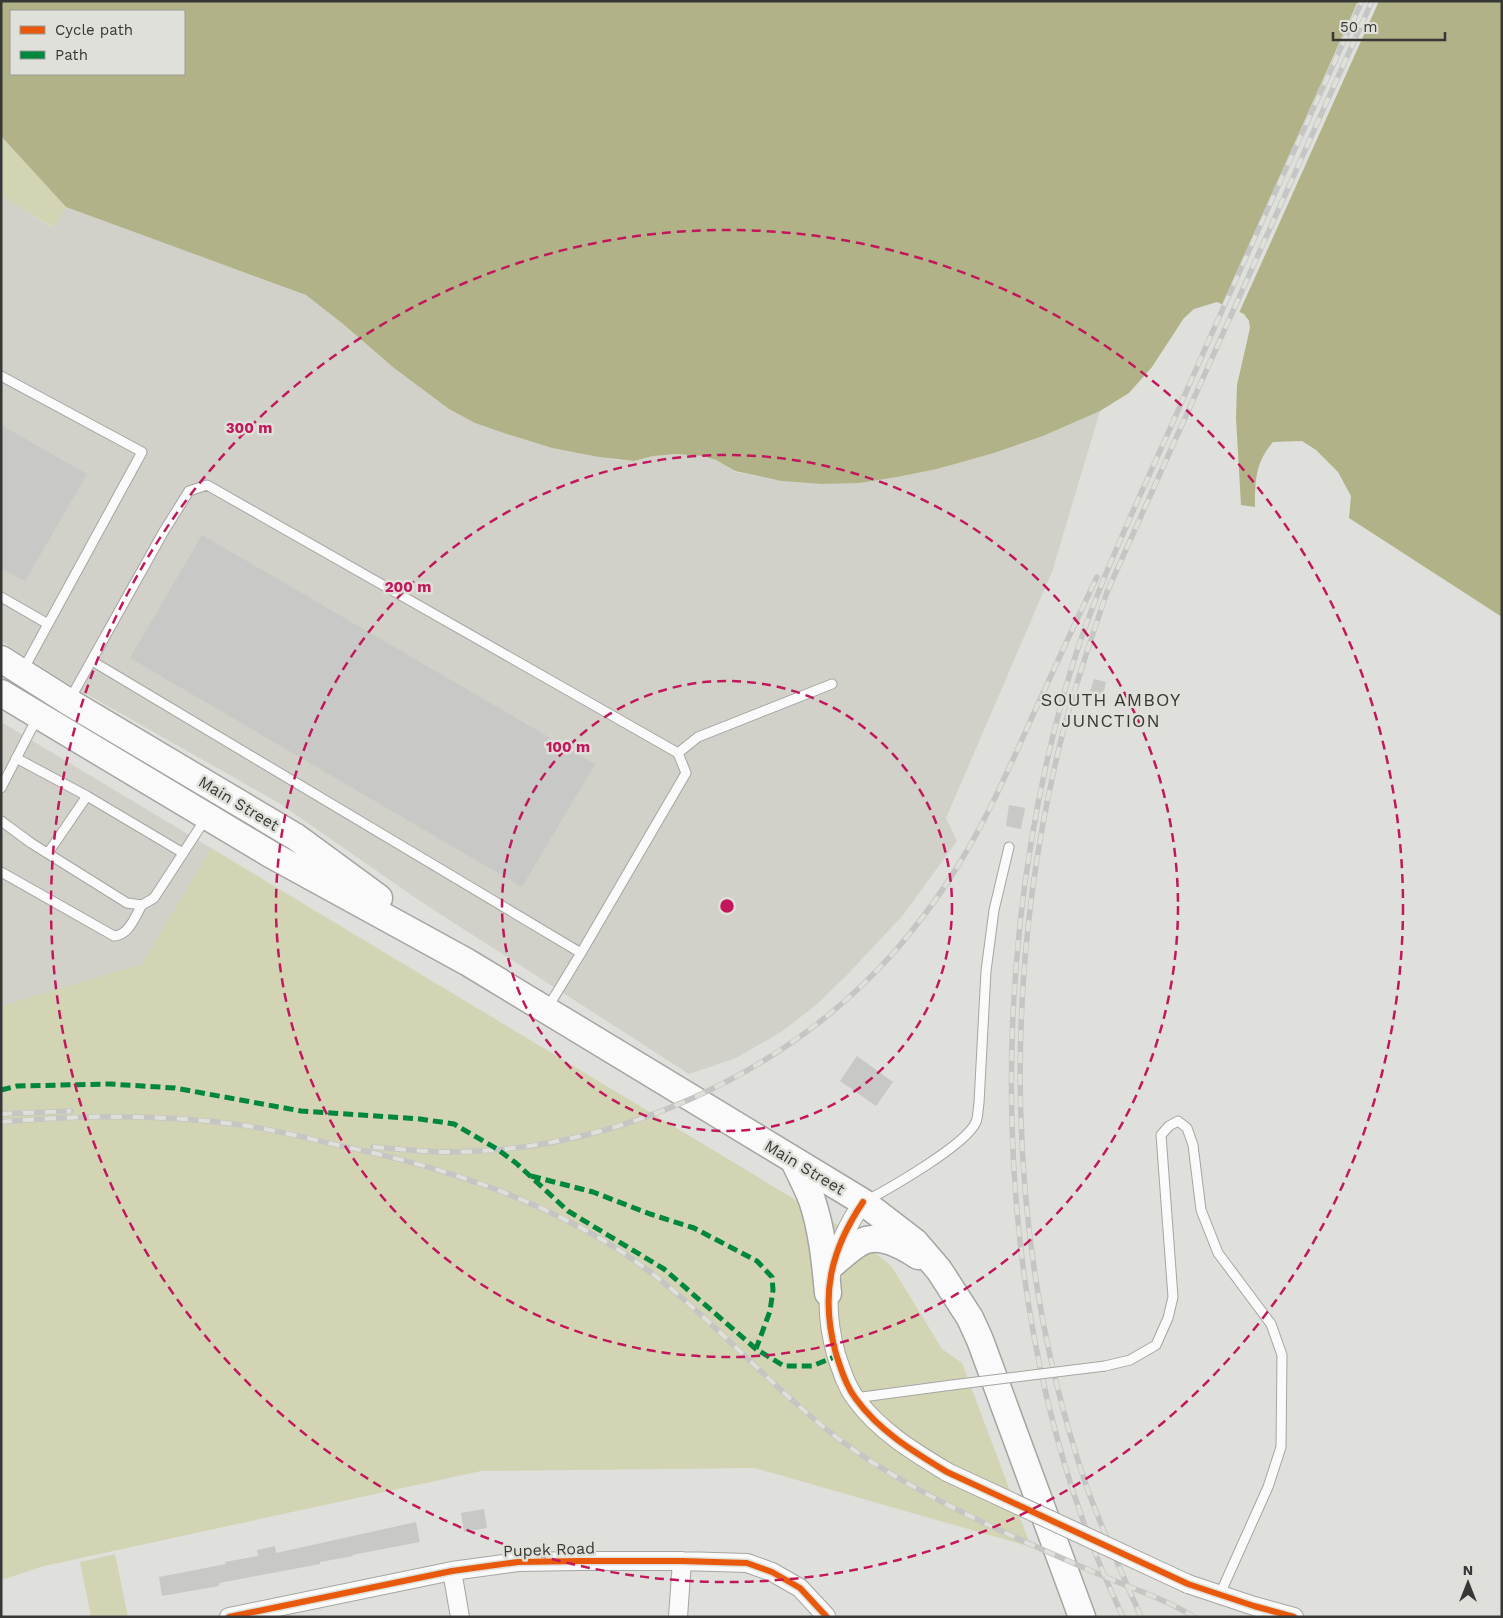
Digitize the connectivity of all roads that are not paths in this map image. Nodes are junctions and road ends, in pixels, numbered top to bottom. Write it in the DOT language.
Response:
graph roads {
  1 [pos="1,376"];
  2 [pos="1,597"];
  3 [pos="48,624"];
  4 [pos="92,661"];
  5 [pos="12,666"];
  6 [pos="832,684"];
  7 [pos="1,693"];
  8 [pos="69,702"];
  9 [pos="38,715"];
  10 [pos="678,753"];
  11 [pos="16,758"];
  12 [pos="1,788"];
  13 [pos="87,796"];
  14 [pos="207,817"];
  15 [pos="1,821"];
  16 [pos="1009,847"];
  17 [pos="48,853"];
  18 [pos="183,853"];
  19 [pos="1,872"];
  20 [pos="142,905"];
  21 [pos="581,953"];
  22 [pos="466,962"];
  23 [pos="546,1010"];
  24 [pos="794,1161"];
  25 [pos="863,1202"];
  26 [pos="834,1263"];
  27 [pos="939,1270"];
  28 [pos="828,1292"];
  29 [pos="855,1398"];
  30 [pos="682,1561"];
  31 [pos="452,1571"];
  32 [pos="1220,1594"];
  33 [pos="826,1616"];
  34 [pos="229,1617"];
  35 [pos="460,1617"];
  36 [pos="678,1617"];
  37 [pos="1082,1617"];
  38 [pos="1294,1617"];
  1 -- 3 [label="lane"];
  2 -- 3 [label="lane"];
  3 -- 5 [label="lane"];
  4 -- 8 [label="lane"];
  4 -- 10 [label="lane"];
  4 -- 21 [label="lane"];
  5 -- 8 [label="main road, Main Street"];
  6 -- 10 [label="lane"];
  7 -- 9 [label="main road, Main Street"];
  8 -- 22 [label="main road, Main Street"];
  9 -- 11 [label="lane"];
  9 -- 14 [label="main road, Main Street"];
  10 -- 21 [label="lane"];
  11 -- 12 [label="lane"];
  11 -- 13 [label="lane"];
  13 -- 17 [label="lane"];
  13 -- 18 [label="lane"];
  14 -- 18 [label="lane"];
  14 -- 22 [label="main road, Main Street"];
  15 -- 17 [label="lane"];
  16 -- 25 [label="lane"];
  17 -- 20 [label="lane"];
  18 -- 20 [label="lane"];
  19 -- 20 [label="lane"];
  21 -- 23 [label="lane"];
  22 -- 23 [label="main road, Main Street"];
  23 -- 24 [label="main road, Main Street"];
  24 -- 25 [label="main road, Main Street"];
  24 -- 28 [label="main road"];
  25 -- 26 [label="street"];
  25 -- 27 [label="main road, Main Street"];
  26 -- 27 [label="main road"];
  26 -- 28 [label="street"];
  27 -- 37 [label="main road, Main Street"];
  28 -- 29 [label="street"];
  29 -- 32 [label="street, bridge"];
  29 -- 32 [label="lane, bridge"];
  30 -- 31 [label="street, Pupek Road"];
  30 -- 33 [label="street, Pupek Road"];
  30 -- 36 [label="street"];
  31 -- 34 [label="street, Pupek Road"];
  31 -- 35 [label="street"];
  32 -- 38 [label="street"];
}
